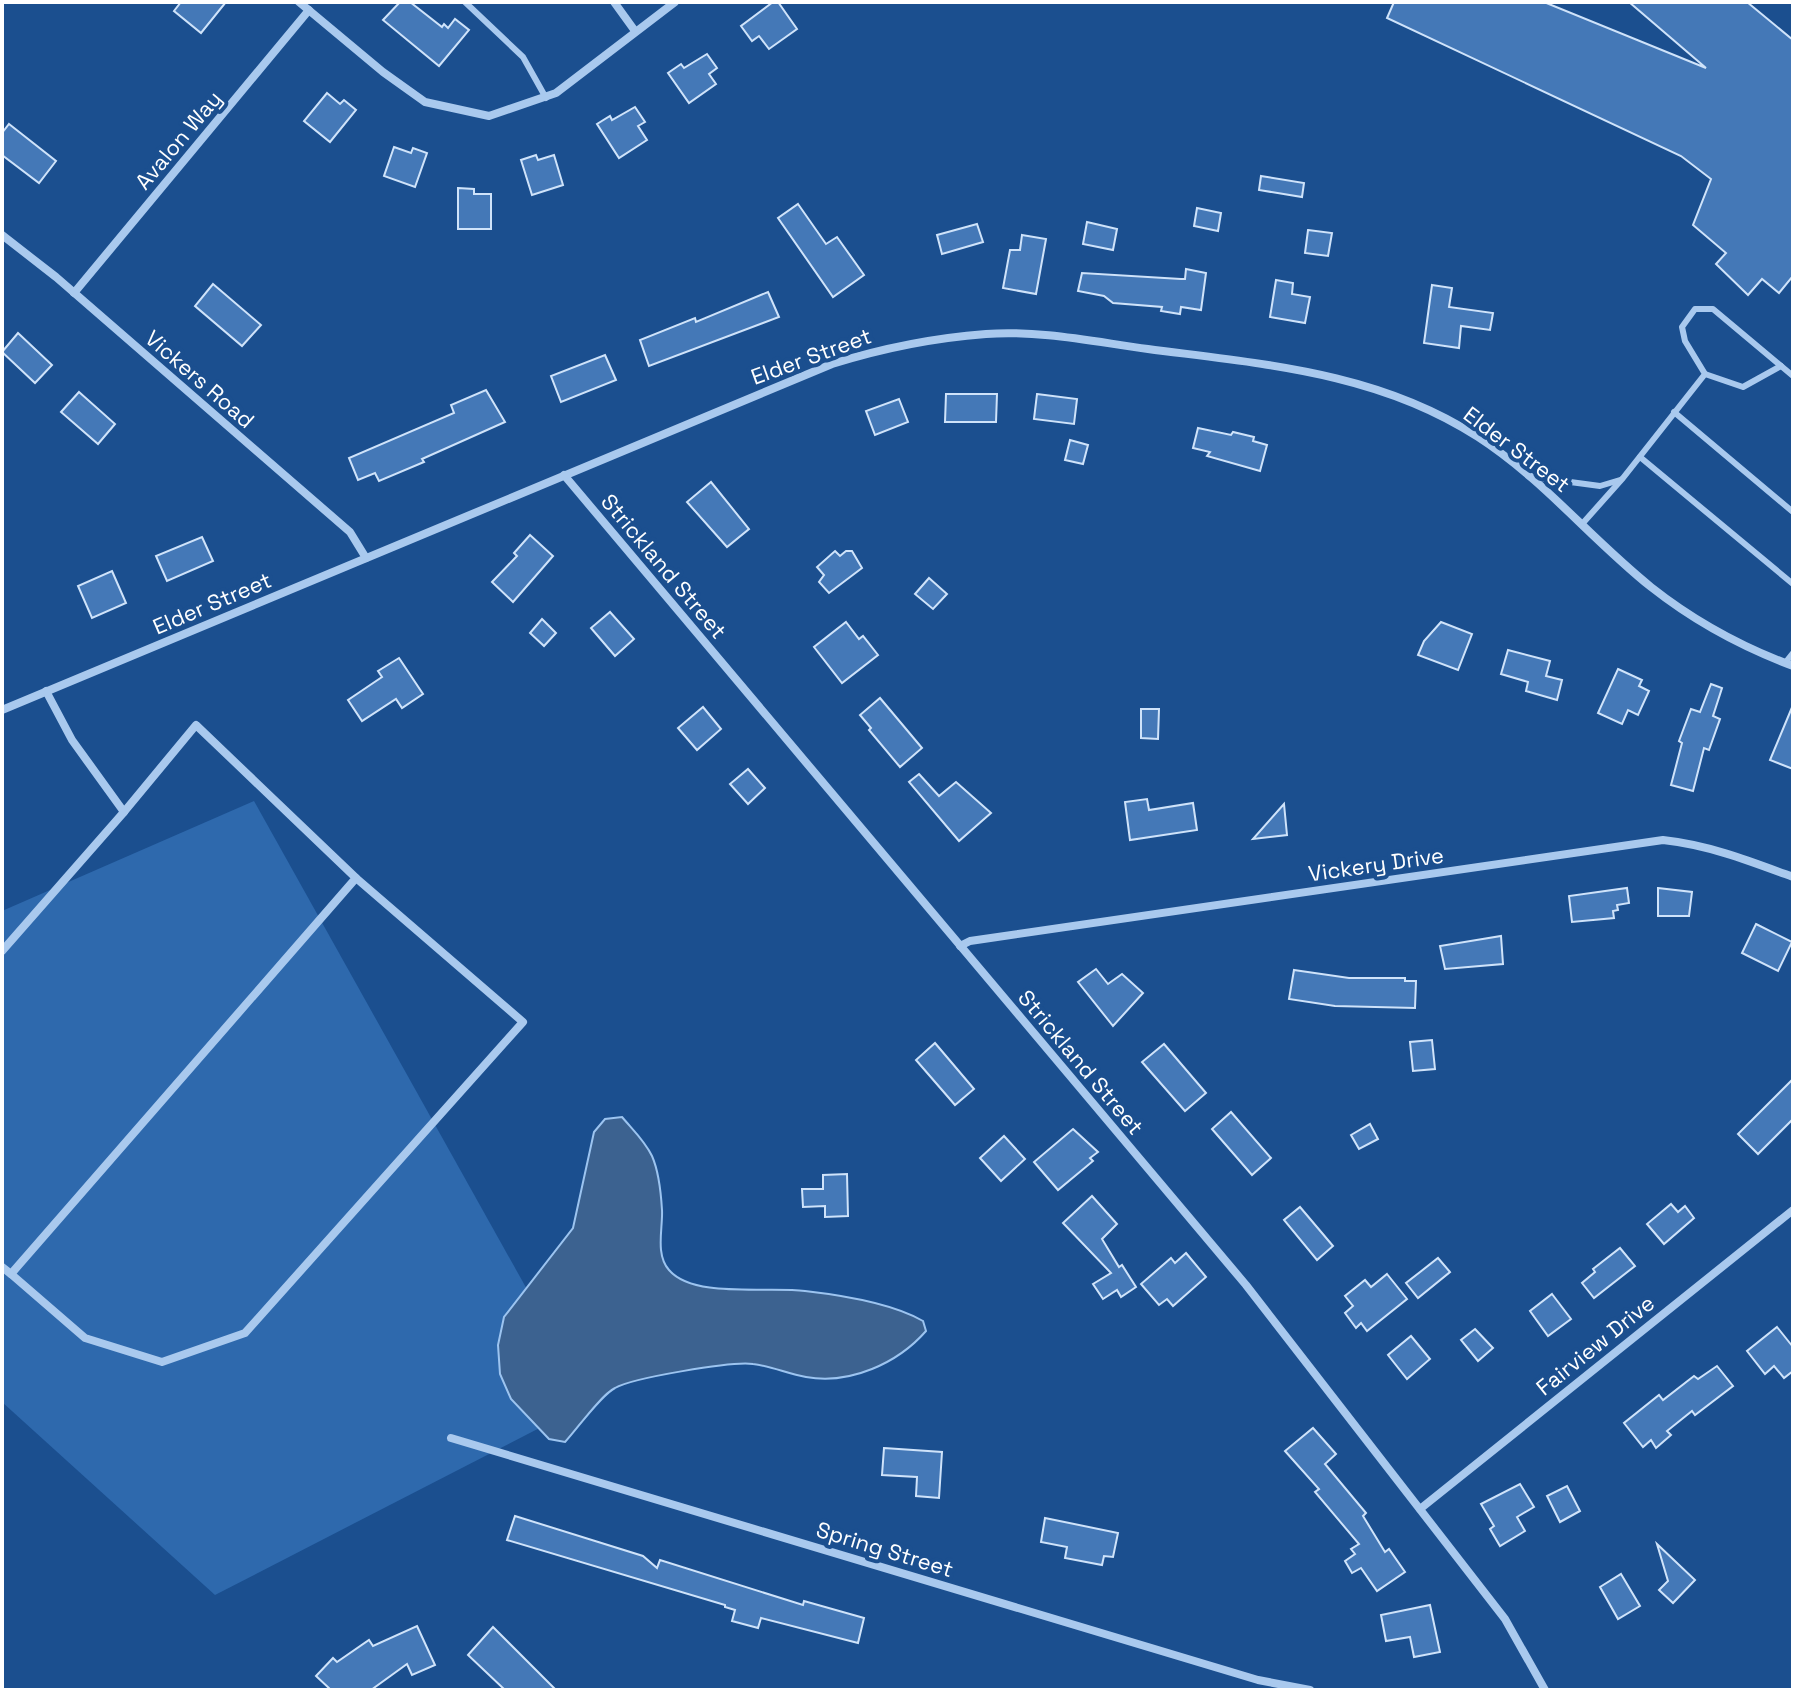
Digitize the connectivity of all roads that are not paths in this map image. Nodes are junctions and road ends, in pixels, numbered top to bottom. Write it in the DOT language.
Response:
graph roads {
  1 [pos="299,2"];
  2 [pos="465,2"];
  3 [pos="614,2"];
  4 [pos="675,2"];
  5 [pos="309,10"];
  6 [pos="635,31"];
  7 [pos="546,98"];
  8 [pos="2,235"];
  9 [pos="74,293"];
  10 [pos="1781,366"];
  11 [pos="1705,374"];
  12 [pos="1793,376"];
  13 [pos="1674,412"];
  14 [pos="1640,457"];
  15 [pos="564,475"];
  16 [pos="1532,477"];
  17 [pos="1623,478"];
  18 [pos="1793,512"];
  19 [pos="1583,523"];
  20 [pos="366,558"];
  21 [pos="1793,584"];
  22 [pos="1793,653"];
  23 [pos="1789,664"];
  24 [pos="46,691"];
  25 [pos="2,710"];
  26 [pos="124,812"];
  27 [pos="1793,877"];
  28 [pos="356,878"];
  29 [pos="960,946"];
  30 [pos="2,951"];
  31 [pos="1793,1210"];
  32 [pos="2,1267"];
  33 [pos="11,1274"];
  34 [pos="451,1438"];
  35 [pos="1420,1509"];
  36 [pos="1310,1690"];
  37 [pos="1545,1690"];
  1 -- 5 [label="street"];
  2 -- 7 [label="lane"];
  3 -- 6 [label="street"];
  4 -- 6 [label="street"];
  5 -- 7 [label="street"];
  5 -- 9 [label="street, Avalon Way"];
  6 -- 7 [label="street"];
  8 -- 9 [label="street, Vickers Road"];
  9 -- 20 [label="street, Vickers Road"];
  10 -- 11 [label="lane"];
  10 -- 11 [label="lane"];
  10 -- 12 [label="lane"];
  11 -- 13 [label="lane"];
  13 -- 14 [label="lane"];
  13 -- 18 [label="lane"];
  14 -- 17 [label="lane"];
  14 -- 21 [label="lane"];
  15 -- 16 [label="street, Elder Street"];
  15 -- 20 [label="street, Elder Street"];
  15 -- 29 [label="street, Strickland Street"];
  16 -- 17 [label="lane"];
  16 -- 19 [label="street, Elder Street"];
  17 -- 19 [label="lane"];
  19 -- 23 [label="street, Elder Street"];
  20 -- 24 [label="street, Elder Street"];
  22 -- 23 [label="lane"];
  24 -- 25 [label="street, Elder Street"];
  24 -- 26 [label="street"];
  26 -- 28 [label="street"];
  26 -- 30 [label="street"];
  27 -- 29 [label="street, Vickery Drive"];
  28 -- 33 [label="street"];
  28 -- 33 [label="street"];
  29 -- 35 [label="street, Strickland Street"];
  31 -- 35 [label="street, Fairview Drive"];
  32 -- 33 [label="street"];
  34 -- 36 [label="street, Spring Street"];
  35 -- 37 [label="street, Strickland Street"];
}
